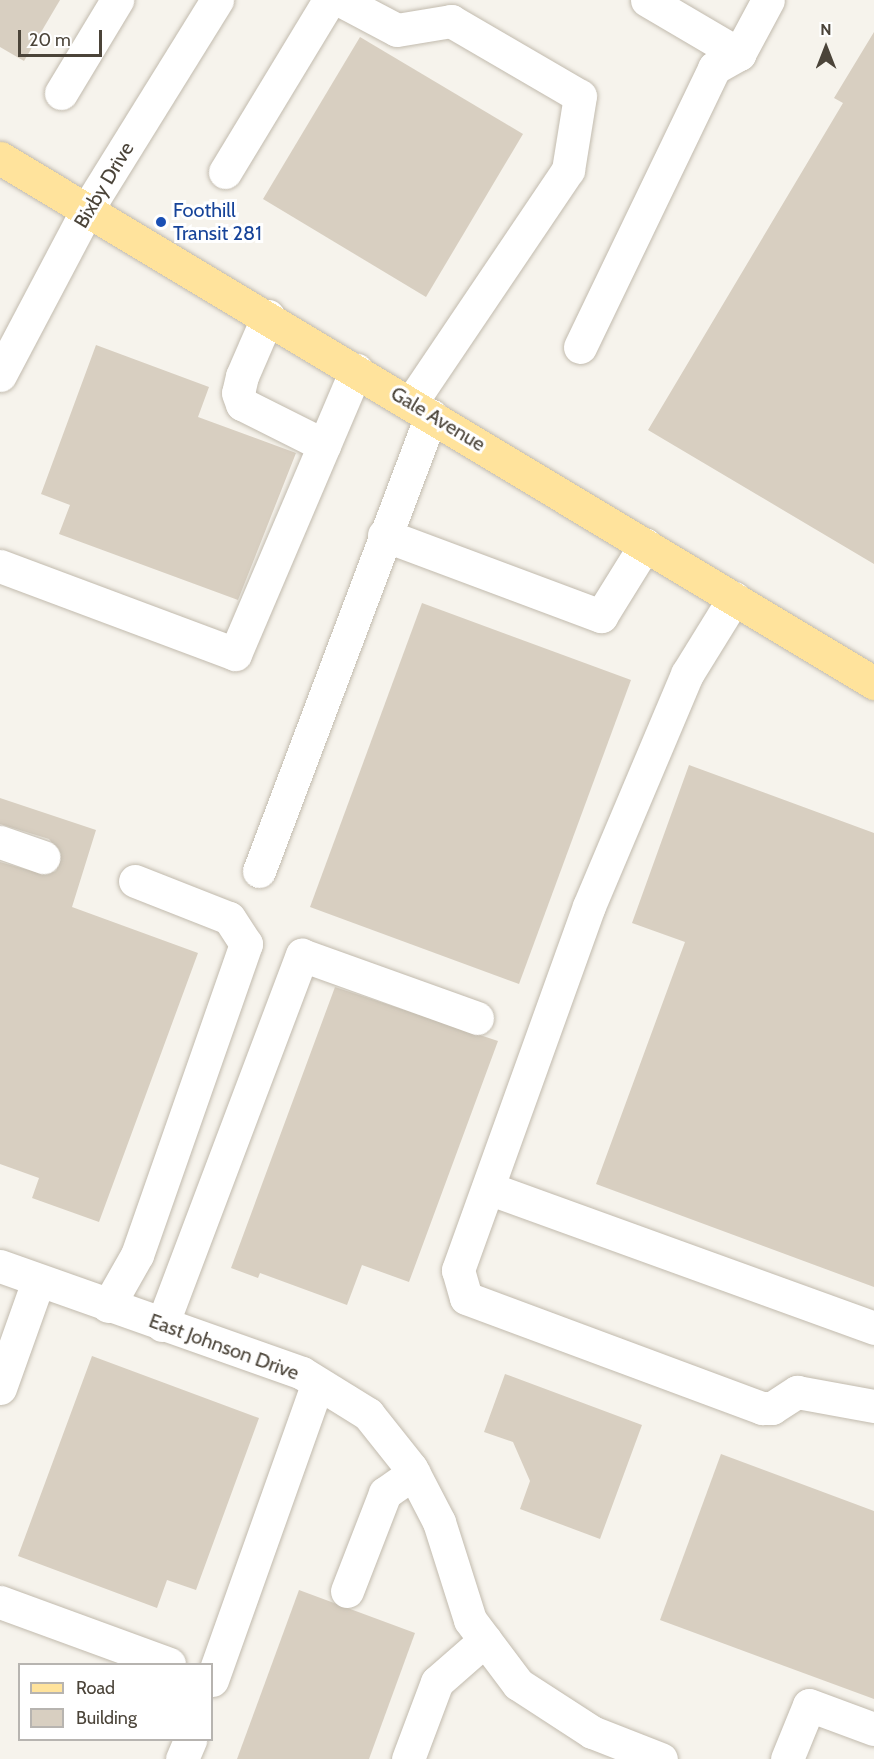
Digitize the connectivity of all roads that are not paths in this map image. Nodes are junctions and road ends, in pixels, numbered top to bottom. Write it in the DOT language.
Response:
graph roads {
  1 [pos="117,0"];
  2 [pos="329,0"];
  3 [pos="340,0"];
  4 [pos="647,0"];
  5 [pos="768,0"];
  6 [pos="209,2"];
  7 [pos="739,54"];
  8 [pos="61,93"];
  9 [pos="0,158"];
  10 [pos="225,172"];
  11 [pos="88,208"];
  12 [pos="268,316"];
  13 [pos="580,346"];
  14 [pos="356,370"];
  15 [pos="0,375"];
  16 [pos="421,409"];
  17 [pos="324,445"];
  18 [pos="384,535"];
  19 [pos="645,545"];
  20 [pos="0,566"];
  21 [pos="734,598"];
  22 [pos="874,683"];
  23 [pos="0,842"];
  24 [pos="43,857"];
  25 [pos="259,871"];
  26 [pos="135,880"];
  27 [pos="477,1018"];
  28 [pos="488,1188"];
  29 [pos="0,1266"];
  30 [pos="38,1281"];
  31 [pos="108,1306"];
  32 [pos="162,1325"];
  33 [pos="874,1328"];
  34 [pos="318,1383"];
  35 [pos="0,1388"];
  36 [pos="874,1406"];
  37 [pos="414,1473"];
  38 [pos="347,1591"];
  39 [pos="0,1602"];
  40 [pos="485,1640"];
  41 [pos="164,1663"];
  42 [pos="213,1679"];
  43 [pos="874,1729"];
  44 [pos="190,1741"];
  45 [pos="182,1759"];
  46 [pos="408,1759"];
  47 [pos="661,1759"];
  48 [pos="787,1759"];
  1 -- 8 [label="street"];
  2 -- 10 [label="street"];
  3 -- 16 [label="street"];
  4 -- 7 [label="street"];
  5 -- 7 [label="street"];
  6 -- 11 [label="street, Bixby Drive"];
  7 -- 13 [label="street"];
  9 -- 11 [label="main road, Gale Avenue"];
  11 -- 12 [label="main road, Gale Avenue"];
  11 -- 15 [label="street, Bixby Drive"];
  12 -- 14 [label="main road, Gale Avenue"];
  12 -- 17 [label="street"];
  14 -- 16 [label="main road, Gale Avenue"];
  14 -- 17 [label="street"];
  16 -- 18 [label="street"];
  16 -- 19 [label="main road, Gale Avenue"];
  17 -- 20 [label="street"];
  18 -- 19 [label="street"];
  18 -- 25 [label="street"];
  19 -- 21 [label="main road, Gale Avenue"];
  21 -- 22 [label="main road, Gale Avenue"];
  21 -- 28 [label="street"];
  23 -- 24 [label="street"];
  26 -- 31 [label="street"];
  27 -- 32 [label="street"];
  28 -- 33 [label="street"];
  28 -- 36 [label="street"];
  29 -- 30 [label="street, East Johnson Drive"];
  30 -- 31 [label="street, East Johnson Drive"];
  30 -- 35 [label="street"];
  31 -- 32 [label="street, East Johnson Drive"];
  32 -- 34 [label="street, East Johnson Drive"];
  34 -- 37 [label="street, East Johnson Drive"];
  34 -- 42 [label="street"];
  37 -- 38 [label="street"];
  37 -- 40 [label="street, East Johnson Drive"];
  39 -- 41 [label="street"];
  40 -- 46 [label="street"];
  40 -- 47 [label="street, East Johnson Drive"];
  43 -- 48 [label="street"];
  44 -- 45 [label="street"];
}
